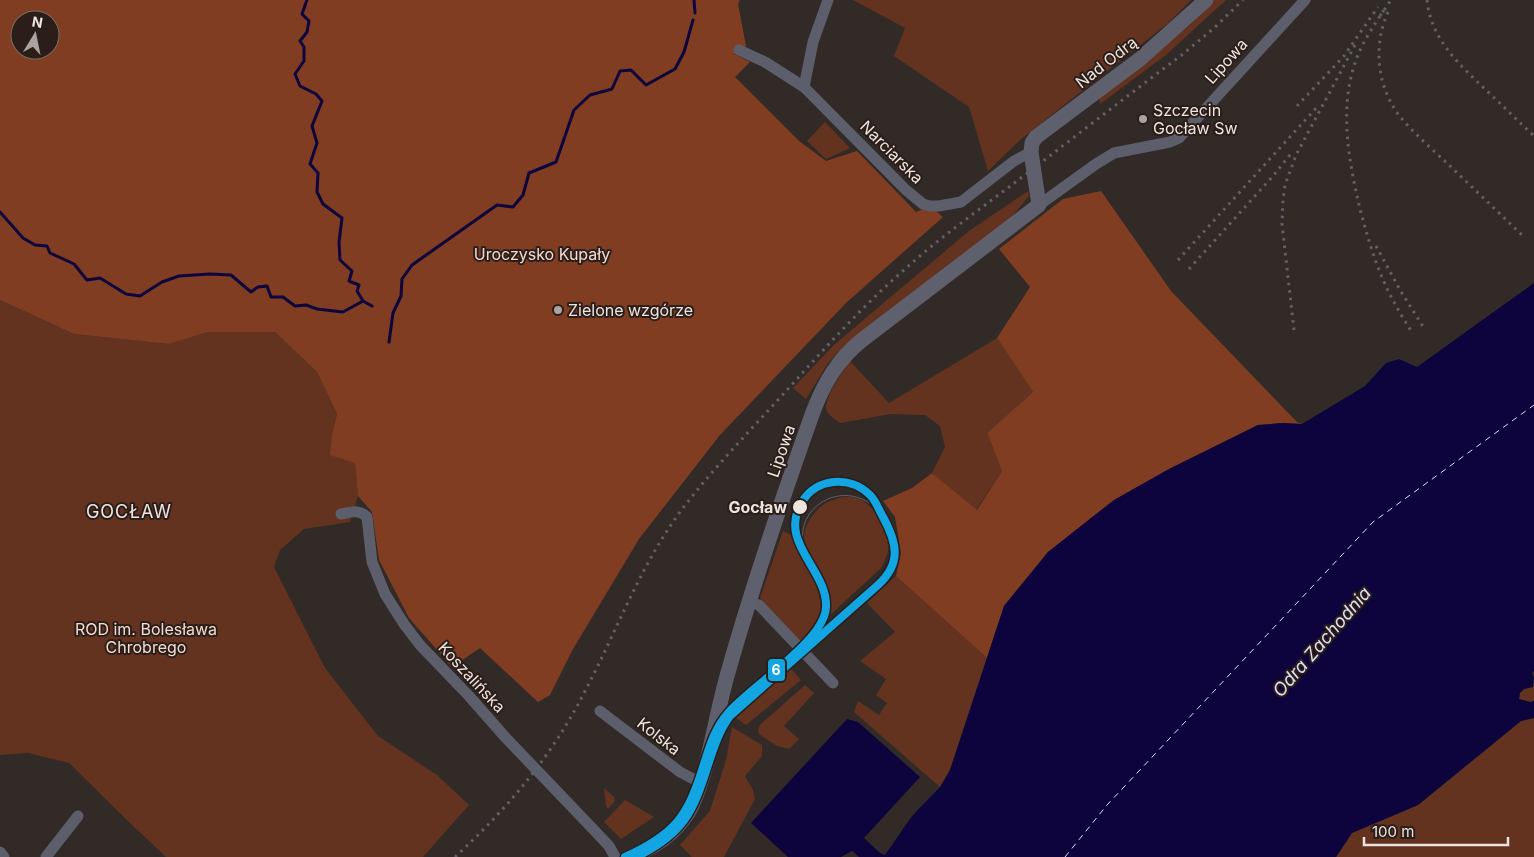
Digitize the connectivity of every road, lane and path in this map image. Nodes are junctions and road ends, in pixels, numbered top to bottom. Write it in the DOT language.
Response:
graph roads {
  1 [pos="828,0"];
  2 [pos="1206,0"];
  3 [pos="1305,0"];
  4 [pos="740,50"];
  5 [pos="804,87"];
  6 [pos="1031,152"];
  7 [pos="1039,205"];
  8 [pos="341,514"];
  9 [pos="749,602"];
  10 [pos="833,683"];
  11 [pos="600,711"];
  12 [pos="700,782"];
  13 [pos="78,816"];
  14 [pos="0,852"];
  15 [pos="4,857"];
  16 [pos="46,857"];
  17 [pos="615,857"];
  18 [pos="630,857"];
  1 -- 5 [label="street"];
  2 -- 6 [label="street, Nad Odrą"];
  3 -- 7 [label="street, Lipowa"];
  4 -- 5 [label="street, Narciarska"];
  5 -- 6 [label="street, Narciarska"];
  6 -- 7 [label="street"];
  7 -- 9 [label="street, Lipowa"];
  8 -- 17 [label="street, Koszalińska"];
  9 -- 10 [label="street"];
  9 -- 12 [label="street, Lipowa"];
  11 -- 12 [label="street, Kolska"];
  12 -- 18 [label="street, Lipowa"];
  13 -- 16 [label="street"];
  14 -- 15 [label="street"];
}
